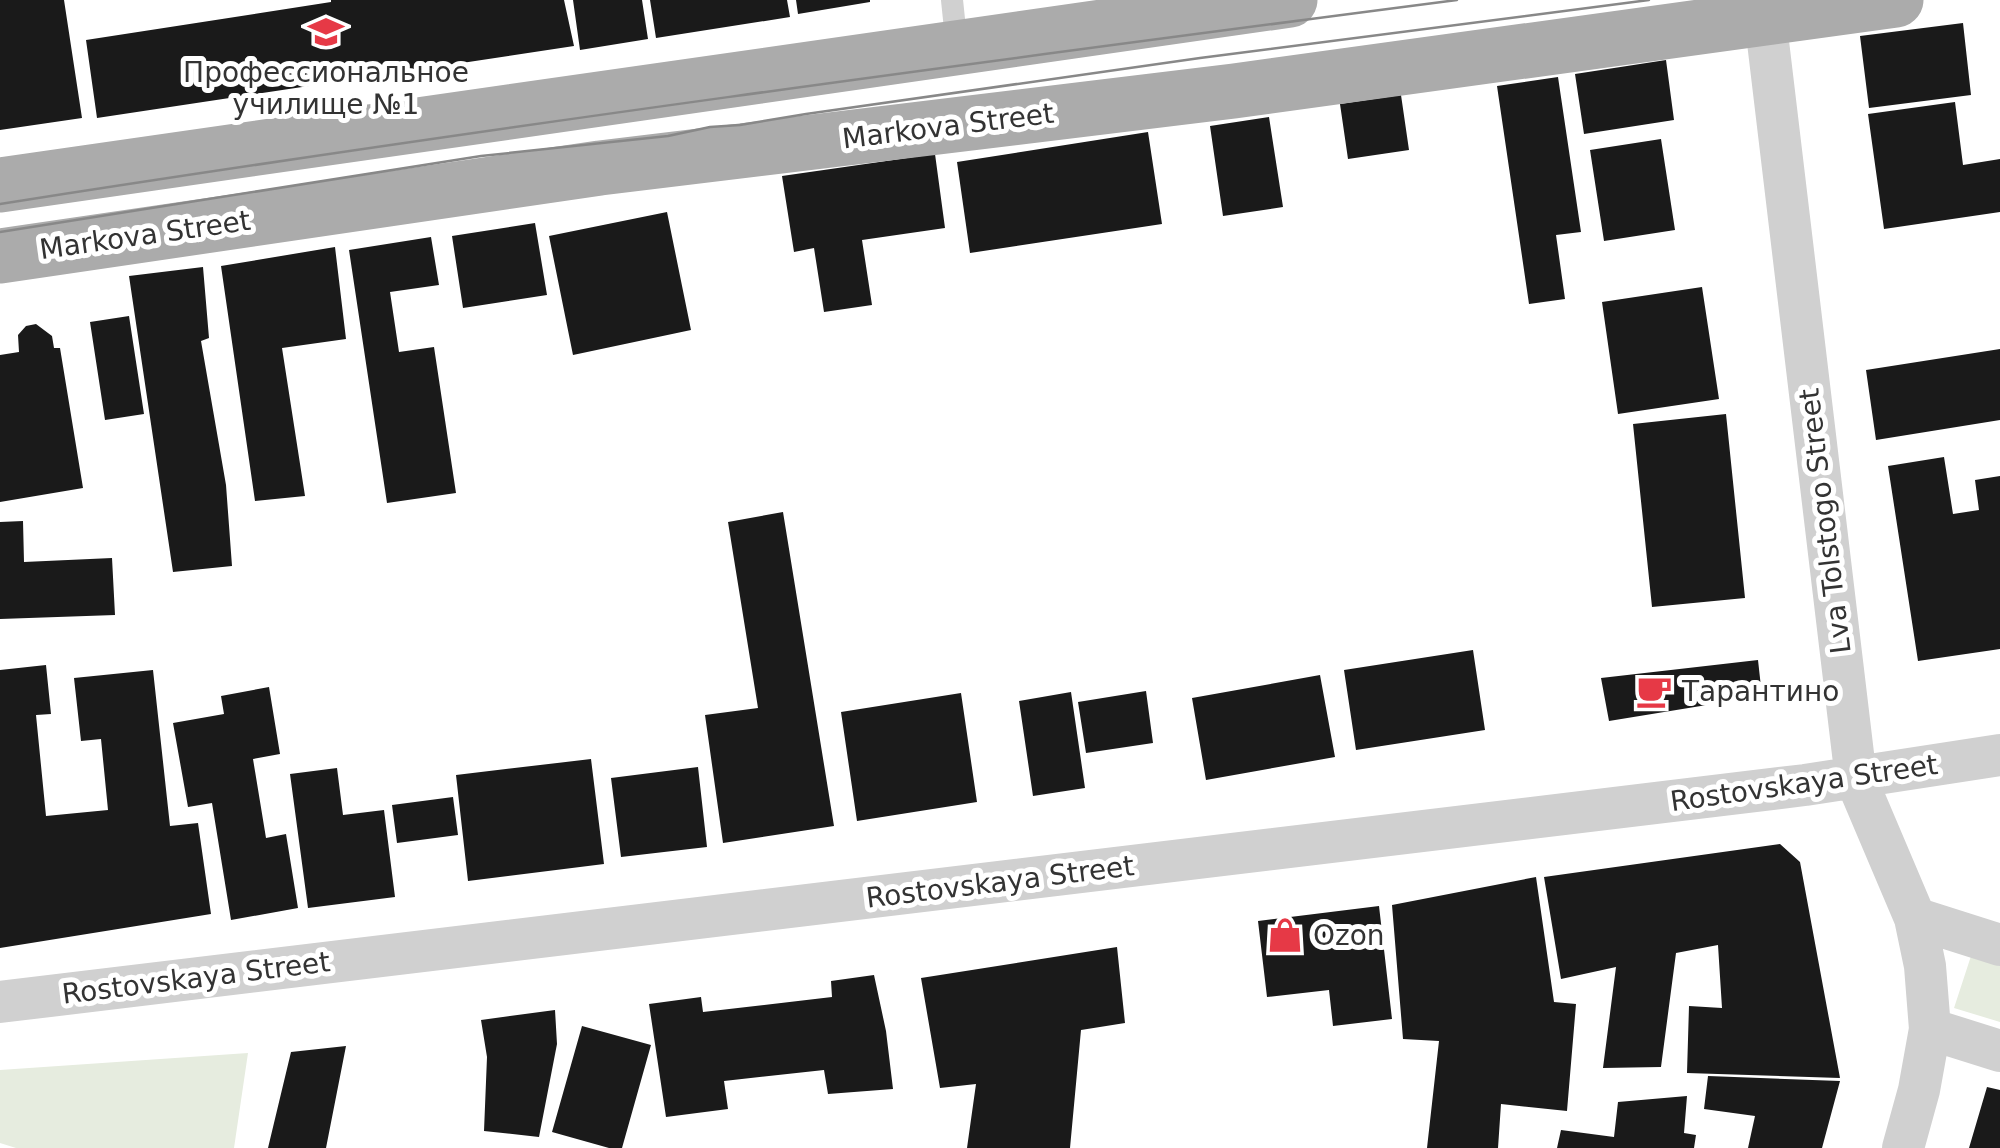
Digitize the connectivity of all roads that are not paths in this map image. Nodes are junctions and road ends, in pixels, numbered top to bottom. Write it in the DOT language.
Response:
graph roads {
  1 [pos="1290,0"];
  2 [pos="1896,0"];
  3 [pos="1764,9"];
  4 [pos="955,24"];
  5 [pos="0,185"];
  6 [pos="0,256"];
  7 [pos="2000,755"];
  8 [pos="1856,779"];
  9 [pos="1914,918"];
  10 [pos="2000,944"];
  11 [pos="0,1002"];
  12 [pos="1930,1029"];
  13 [pos="2000,1051"];
  14 [pos="1903,1148"];
  1 -- 4 [label="main road"];
  2 -- 3 [label="main road, Markova Street"];
  3 -- 6 [label="main road, Markova Street"];
  3 -- 8 [label="street, Lva Tolstogo Street"];
  4 -- 5 [label="main road"];
  7 -- 8 [label="street, Rostovskaya Street"];
  8 -- 9 [label="street, Lva Tolstogo Street"];
  8 -- 11 [label="street, Rostovskaya Street"];
  9 -- 10 [label="street"];
  9 -- 12 [label="street, Lva Tolstogo Street"];
  12 -- 13 [label="street"];
  12 -- 14 [label="street, Lva Tolstogo Street"];
}
